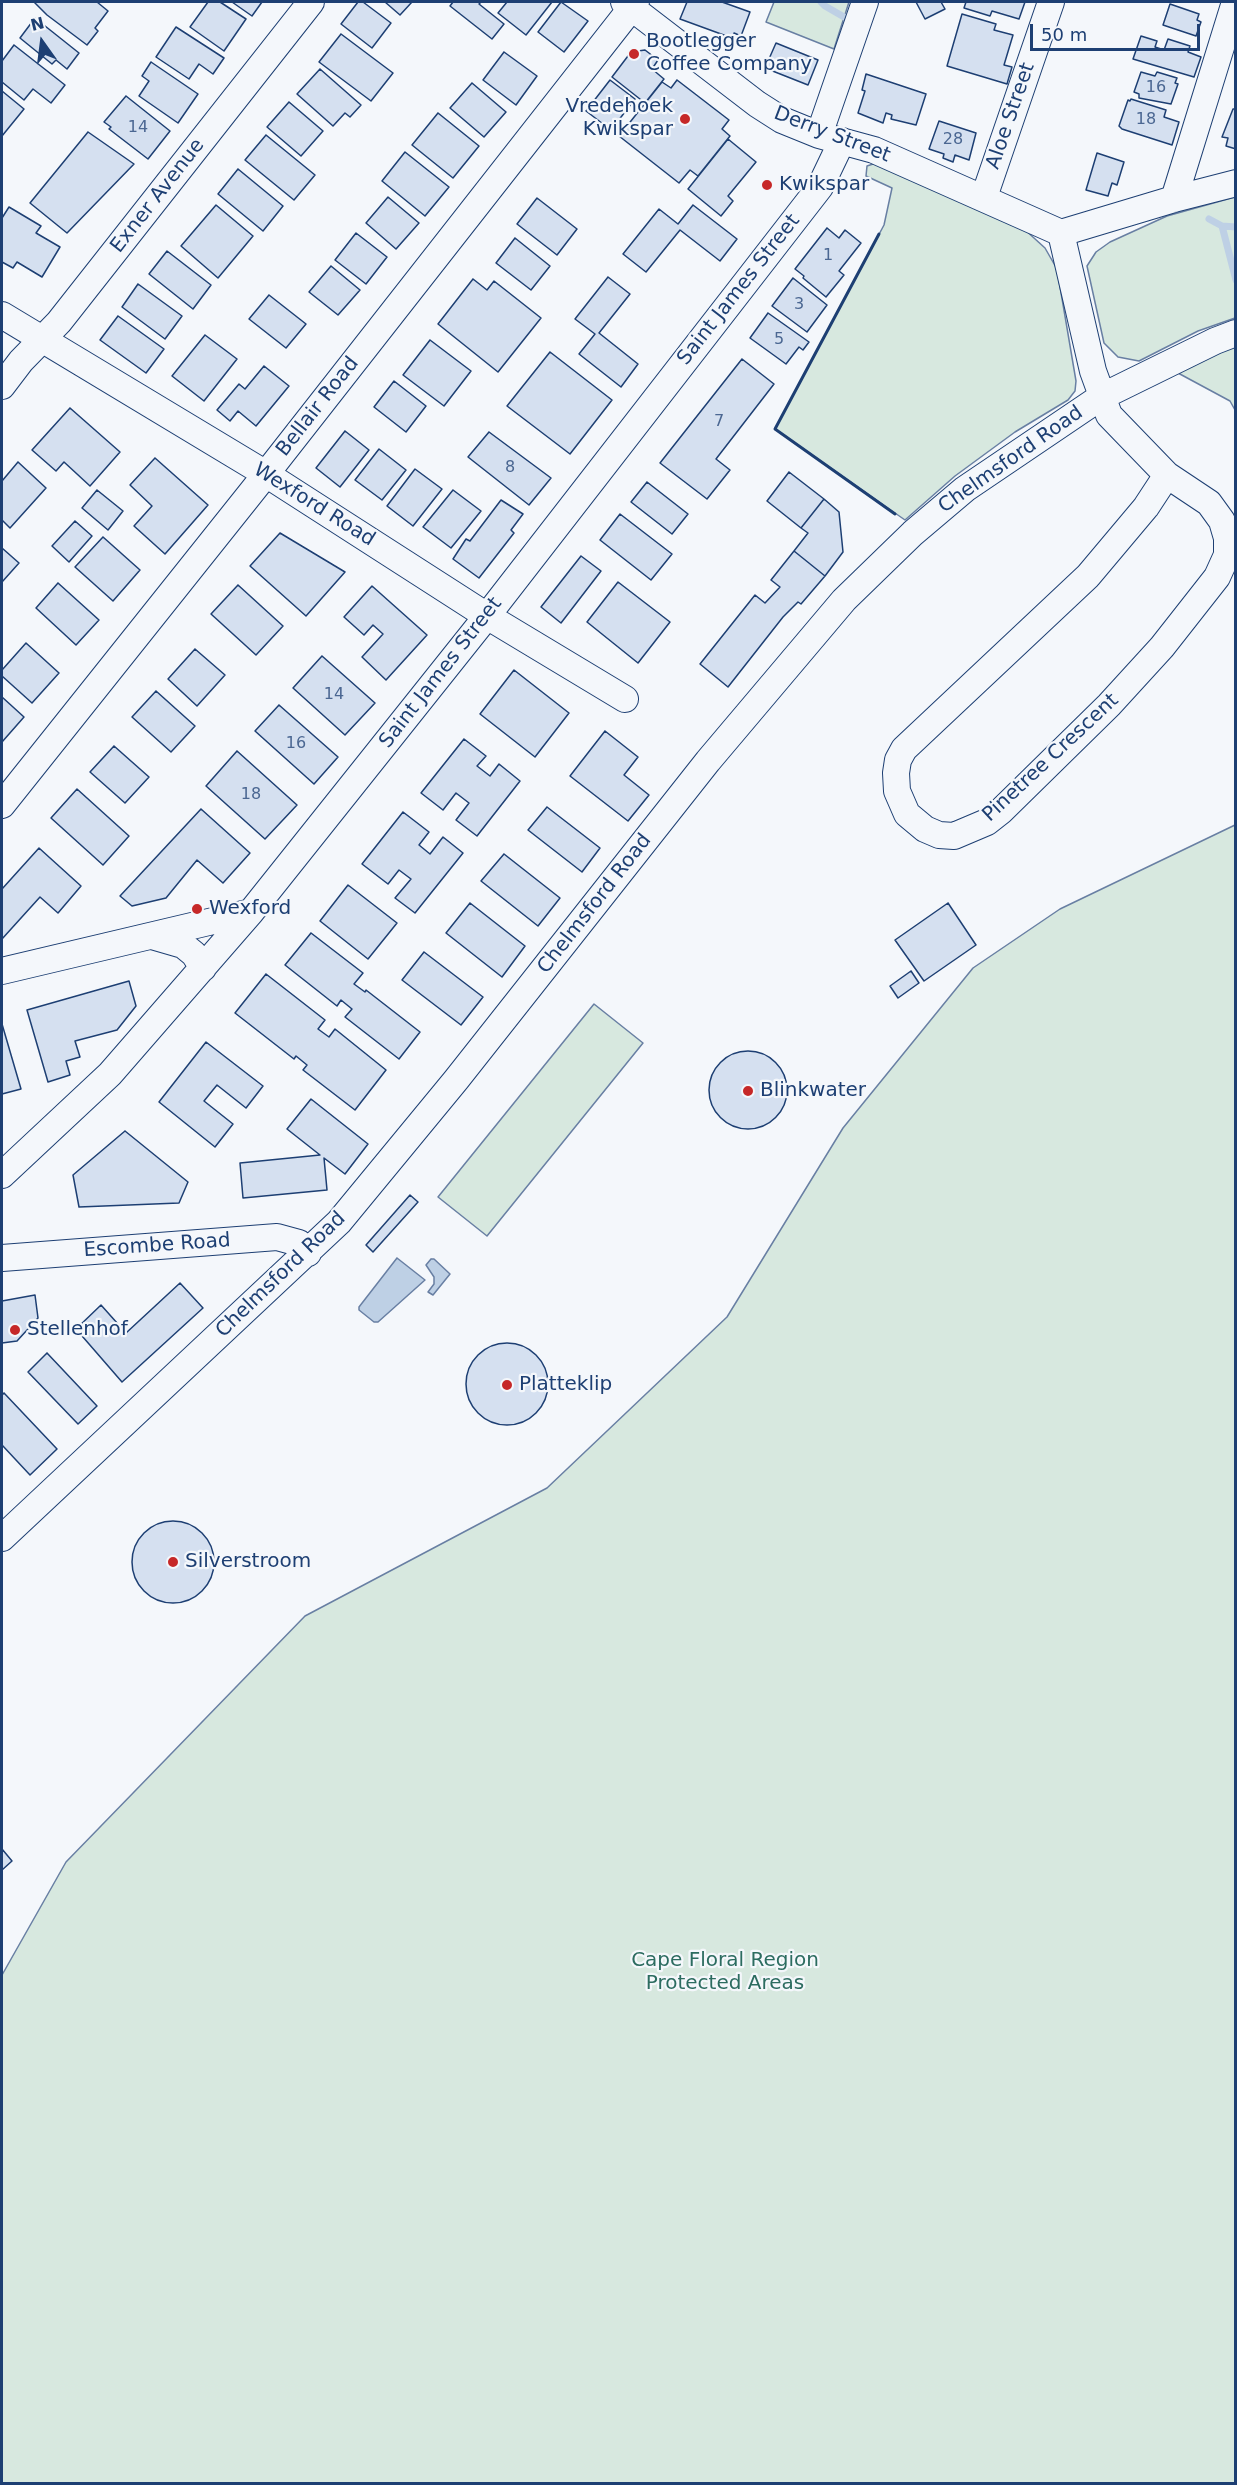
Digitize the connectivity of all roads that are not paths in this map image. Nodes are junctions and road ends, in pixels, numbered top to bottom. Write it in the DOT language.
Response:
graph roads {
  1 [pos="311,2"];
  2 [pos="865,2"];
  3 [pos="1051,2"];
  4 [pos="1235,2"];
  5 [pos="630,3"];
  6 [pos="831,138"];
  7 [pos="1236,183"];
  8 [pos="984,197"];
  9 [pos="1174,199"];
  10 [pos="1061,233"];
  11 [pos="2,315"];
  12 [pos="1236,333"];
  13 [pos="40,339"];
  14 [pos="11,363"];
  15 [pos="2,386"];
  16 [pos="1101,397"];
  17 [pos="266,474"];
  18 [pos="1167,475"];
  19 [pos="487,616"];
  20 [pos="625,699"];
  21 [pos="2,805"];
  22 [pos="251,912"];
  23 [pos="151,935"];
  24 [pos="203,968"];
  25 [pos="2,971"];
  26 [pos="2,1175"];
  27 [pos="308,1252"];
  28 [pos="2,1258"];
  29 [pos="2,1538"];
  1 -- 13 [label="street, Exner Avenue"];
  2 -- 6 [label="street, Saint James Street"];
  3 -- 8 [label="street, Aloe Street"];
  4 -- 9 [label="street"];
  5 -- 6 [label="street, Derry Street"];
  5 -- 17 [label="street, Bellair Road"];
  6 -- 8 [label="street, Derry Street"];
  6 -- 19 [label="street, Saint James Street"];
  7 -- 9 [label="street"];
  8 -- 10 [label="street, Derry Street"];
  9 -- 10 [label="street"];
  10 -- 16 [label="street"];
  11 -- 13 [label="street, Wexford Road"];
  12 -- 16 [label="street, Chelmsford Road"];
  13 -- 14 [label="street, Exner Avenue"];
  13 -- 17 [label="street, Wexford Road"];
  14 -- 15 [label="street, Exner Avenue"];
  16 -- 18 [label="street, Pinetree Crescent"];
  16 -- 27 [label="street, Chelmsford Road"];
  17 -- 19 [label="street, Wexford Road"];
  17 -- 21 [label="street, Bellair Road"];
  18 -- 18 [label="street, Pinetree Crescent"];
  19 -- 20 [label="street, Wexford Road"];
  19 -- 22 [label="street, Saint James Street"];
  22 -- 23 [label="street"];
  22 -- 24 [label="street, Saint James Street"];
  23 -- 24 [label="street"];
  23 -- 25 [label="street"];
  24 -- 26 [label="street, Saint James Street"];
  27 -- 28 [label="street, Escombe Road"];
  27 -- 29 [label="street, Chelmsford Road"];
}
